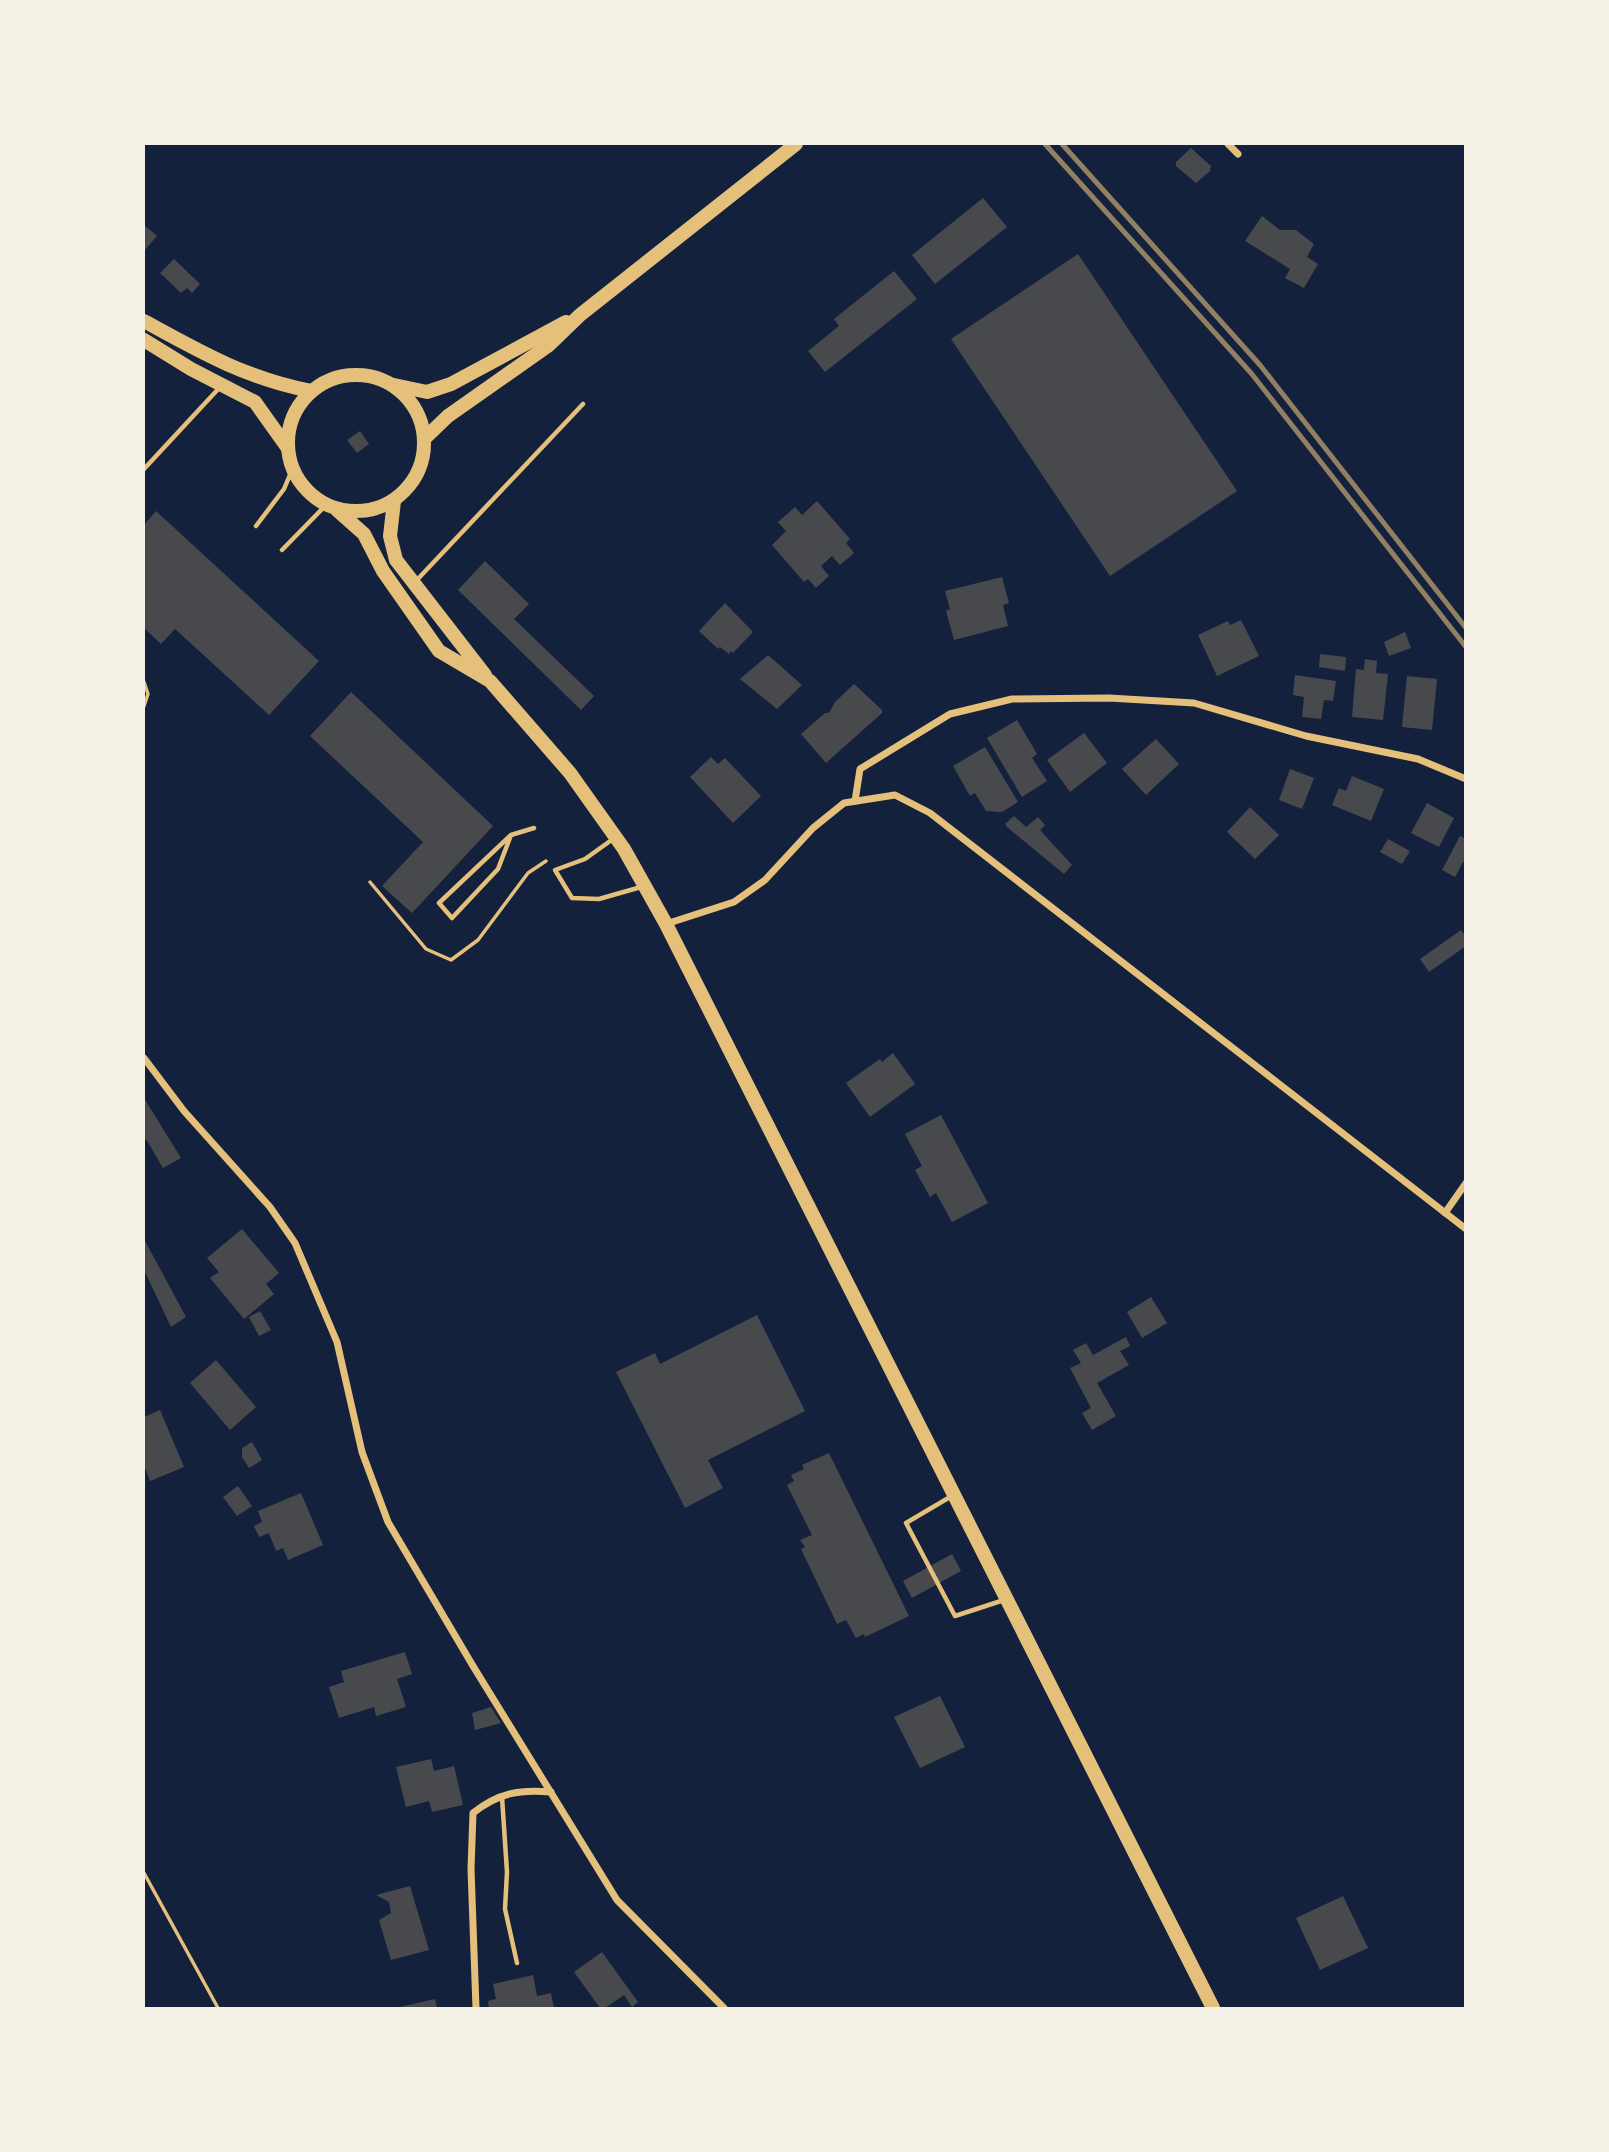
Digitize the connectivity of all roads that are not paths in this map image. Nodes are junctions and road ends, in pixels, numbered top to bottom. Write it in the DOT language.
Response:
graph roads {
  1 [pos="796,144"];
  2 [pos="1228,144"];
  3 [pos="1238,154"];
  4 [pos="580,316"];
  5 [pos="144,321"];
  6 [pos="144,340"];
  7 [pos="390,384"];
  8 [pos="221,385"];
  9 [pos="311,391"];
  10 [pos="583,404"];
  11 [pos="424,439"];
  12 [pos="287,447"];
  13 [pos="144,469"];
  14 [pos="292,470"];
  15 [pos="394,501"];
  16 [pos="331,507"];
  17 [pos="256,526"];
  18 [pos="282,550"];
  19 [pos="414,582"];
  20 [pos="490,681"];
  21 [pos="1465,779"];
  22 [pos="855,801"];
  23 [pos="534,828"];
  24 [pos="511,835"];
  25 [pos="616,836"];
  26 [pos="645,886"];
  27 [pos="666,924"];
  28 [pos="144,1058"];
  29 [pos="1465,1184"];
  30 [pos="1445,1213"];
  31 [pos="1465,1229"];
  32 [pos="954,1495"];
  33 [pos="1007,1599"];
  34 [pos="551,1792"];
  35 [pos="502,1795"];
  36 [pos="517,1963"];
  37 [pos="476,2008"];
  38 [pos="724,2008"];
  39 [pos="1213,2008"];
  1 -- 4 [label="main road"];
  2 -- 3 [label="street"];
  4 -- 7 [label="main road"];
  4 -- 11 [label="main road"];
  5 -- 9 [label="main road"];
  6 -- 8 [label="main road"];
  7 -- 9 [label="main road"];
  7 -- 11 [label="main road"];
  8 -- 12 [label="main road"];
  8 -- 13 [label="lane"];
  9 -- 12 [label="main road"];
  10 -- 19 [label="lane"];
  11 -- 15 [label="main road"];
  12 -- 14 [label="main road"];
  14 -- 16 [label="main road"];
  14 -- 17 [label="lane"];
  15 -- 16 [label="main road"];
  15 -- 19 [label="main road"];
  16 -- 18 [label="lane"];
  16 -- 20 [label="main road"];
  19 -- 20 [label="main road"];
  20 -- 25 [label="main road"];
  21 -- 22 [label="street"];
  22 -- 27 [label="street"];
  22 -- 30 [label="street"];
  23 -- 24 [label="lane"];
  24 -- 24 [label="lane"];
  25 -- 26 [label="main road"];
  25 -- 26 [label="lane"];
  26 -- 27 [label="main road"];
  27 -- 32 [label="main road"];
  28 -- 34 [label="street"];
  29 -- 30 [label="street"];
  30 -- 31 [label="street"];
  32 -- 33 [label="main road"];
  32 -- 33 [label="lane"];
  33 -- 39 [label="main road"];
  34 -- 35 [label="street"];
  34 -- 38 [label="street"];
  35 -- 36 [label="lane"];
  35 -- 37 [label="street"];
}
